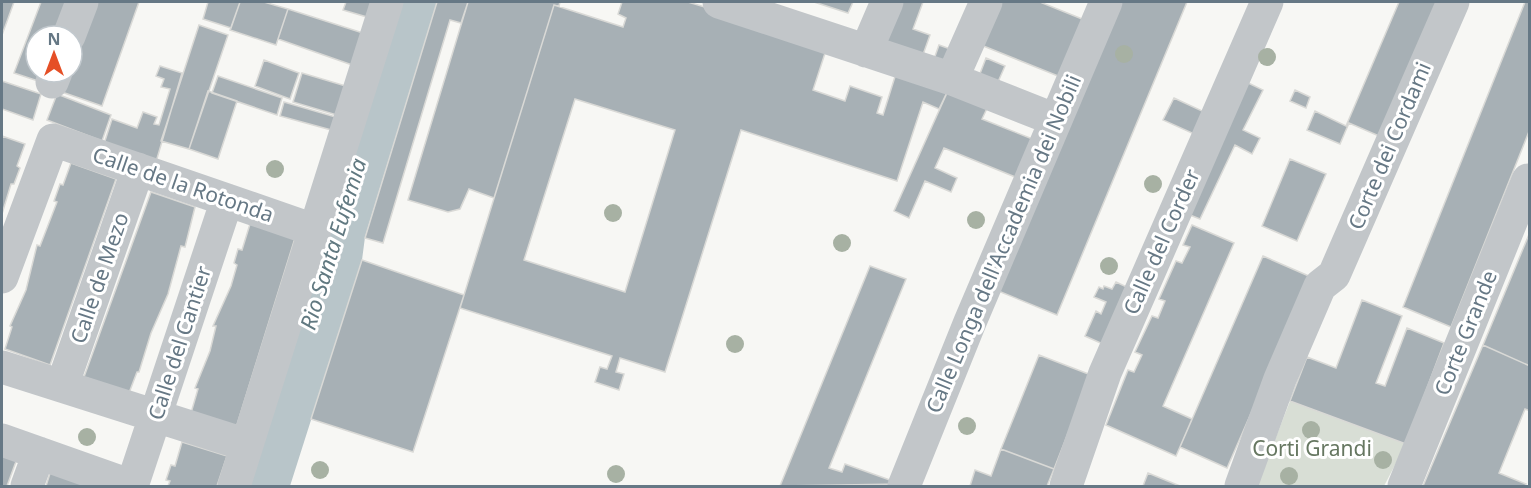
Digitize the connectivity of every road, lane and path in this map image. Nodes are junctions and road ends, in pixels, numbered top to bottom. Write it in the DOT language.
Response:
graph roads {
  1 [pos="82,2"];
  2 [pos="387,2"];
  3 [pos="719,2"];
  4 [pos="887,2"];
  5 [pos="986,2"];
  6 [pos="1106,2"];
  7 [pos="1267,2"];
  8 [pos="1453,2"];
  9 [pos="775,11"];
  10 [pos="74,24"];
  11 [pos="866,51"];
  12 [pos="952,79"];
  13 [pos="1056,120"];
  14 [pos="138,170"];
  15 [pos="1529,171"];
  16 [pos="227,200"];
  17 [pos="314,230"];
  18 [pos="2,277"];
  19 [pos="2,367"];
  20 [pos="62,386"];
  21 [pos="156,416"];
  22 [pos="2,440"];
  23 [pos="247,445"];
  24 [pos="39,453"];
  25 [pos="27,486"];
  26 [pos="132,486"];
  27 [pos="234,486"];
  28 [pos="904,486"];
  29 [pos="1066,486"];
  30 [pos="1241,486"];
  31 [pos="1404,486"];
  1 -- 10 [label="street"];
  2 -- 17 [label="street"];
  3 -- 9 [label="street"];
  4 -- 11 [label="street"];
  5 -- 12 [label="street"];
  6 -- 13 [label="street, Calle Longa dell'Accademia dei Nobili"];
  7 -- 29 [label="street, Calle del Corder"];
  8 -- 30 [label="street, Corte dei Cordami"];
  9 -- 11 [label="street"];
  11 -- 12 [label="street"];
  12 -- 13 [label="street"];
  13 -- 28 [label="street, Calle Longa dell'Accademia dei Nobili"];
  14 -- 16 [label="street, Calle de la Rotonda"];
  14 -- 18 [label="street, Calle de la Rotonda"];
  14 -- 20 [label="street, Calle de Mezo"];
  15 -- 31 [label="street, Corte Grande"];
  16 -- 17 [label="street, Calle de la Rotonda"];
  16 -- 21 [label="street, Calle del Cantier"];
  17 -- 23 [label="street"];
  19 -- 20 [label="street"];
  20 -- 21 [label="street"];
  21 -- 23 [label="street"];
  21 -- 26 [label="street, Calle del Cantier"];
  22 -- 24 [label="street"];
  23 -- 27 [label="street"];
  24 -- 25 [label="street"];
  24 -- 26 [label="street"];
}
